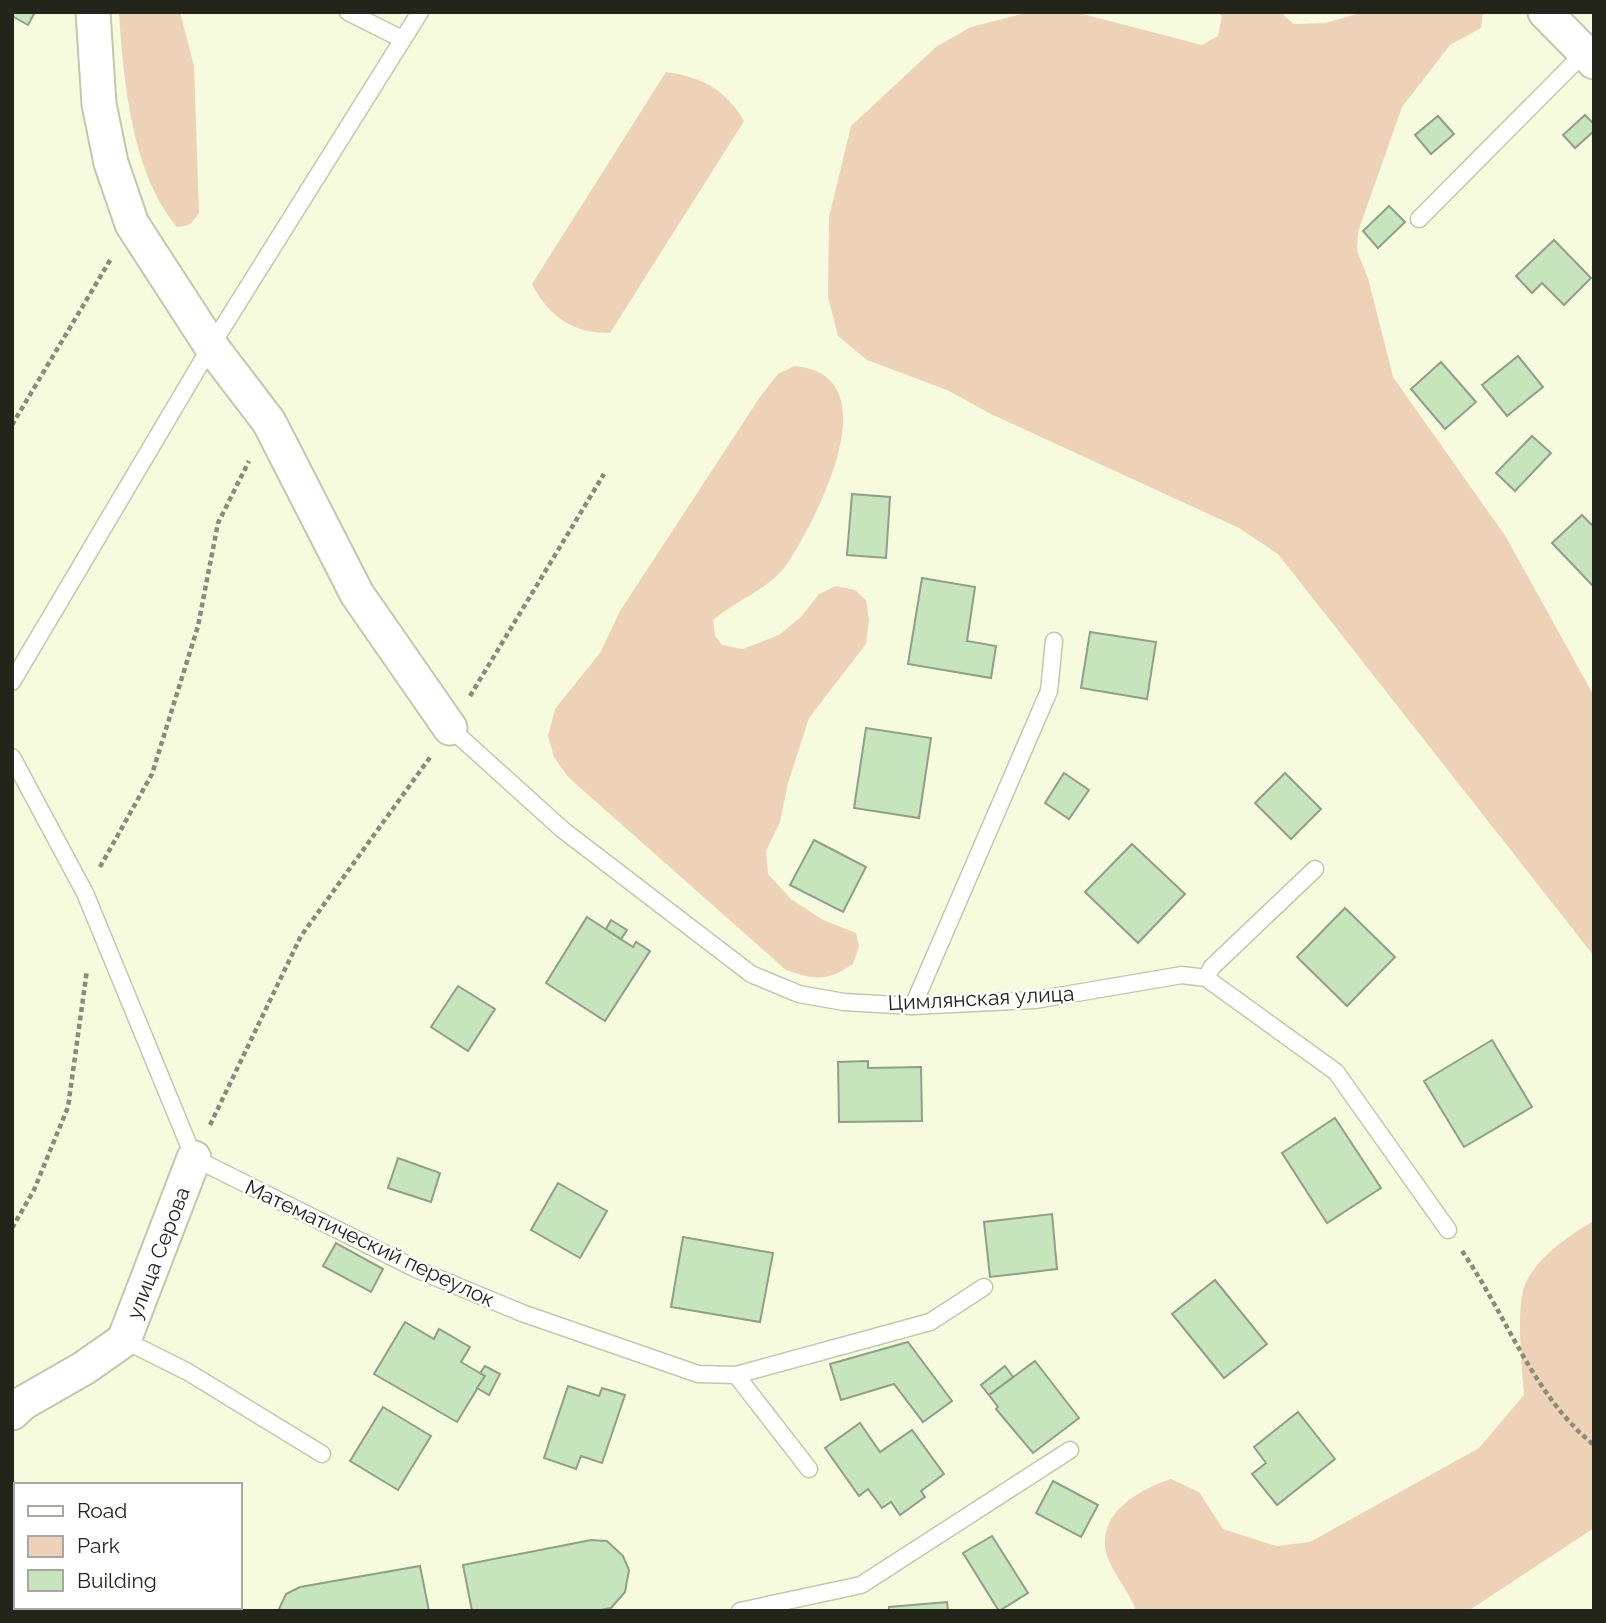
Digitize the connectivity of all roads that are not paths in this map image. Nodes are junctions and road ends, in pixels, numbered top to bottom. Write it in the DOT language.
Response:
graph roads {
  1 [pos="93,12"];
  2 [pos="348,12"];
  3 [pos="420,12"];
  4 [pos="1548,14"];
  5 [pos="402,38"];
  6 [pos="1588,58"];
  7 [pos="1419,219"];
  8 [pos="211,346"];
  9 [pos="1054,640"];
  10 [pos="12,682"];
  11 [pos="450,728"];
  12 [pos="12,757"];
  13 [pos="1315,869"];
  14 [pos="1206,978"];
  15 [pos="913,1006"];
  16 [pos="194,1158"];
  17 [pos="1448,1230"];
  18 [pos="984,1287"];
  19 [pos="124,1340"];
  20 [pos="736,1375"];
  21 [pos="12,1413"];
  22 [pos="1070,1450"];
  23 [pos="322,1454"];
  24 [pos="809,1468"];
  25 [pos="740,1611"];
  1 -- 8 [label="street"];
  2 -- 5 [label="lane"];
  3 -- 5 [label="lane"];
  4 -- 6 [label="street"];
  5 -- 8 [label="lane"];
  6 -- 7 [label="lane"];
  8 -- 10 [label="lane"];
  8 -- 11 [label="street"];
  9 -- 15 [label="lane"];
  11 -- 15 [label="lane, Цимлянская улица"];
  12 -- 16 [label="lane"];
  13 -- 14 [label="lane"];
  14 -- 15 [label="lane, Цимлянская улица"];
  14 -- 17 [label="lane"];
  16 -- 19 [label="street, улица Серова"];
  16 -- 20 [label="lane, Математический переулок"];
  18 -- 20 [label="lane, Математический переулок"];
  19 -- 21 [label="street, улица Серова"];
  19 -- 23 [label="lane"];
  20 -- 24 [label="lane"];
  22 -- 25 [label="lane"];
}
